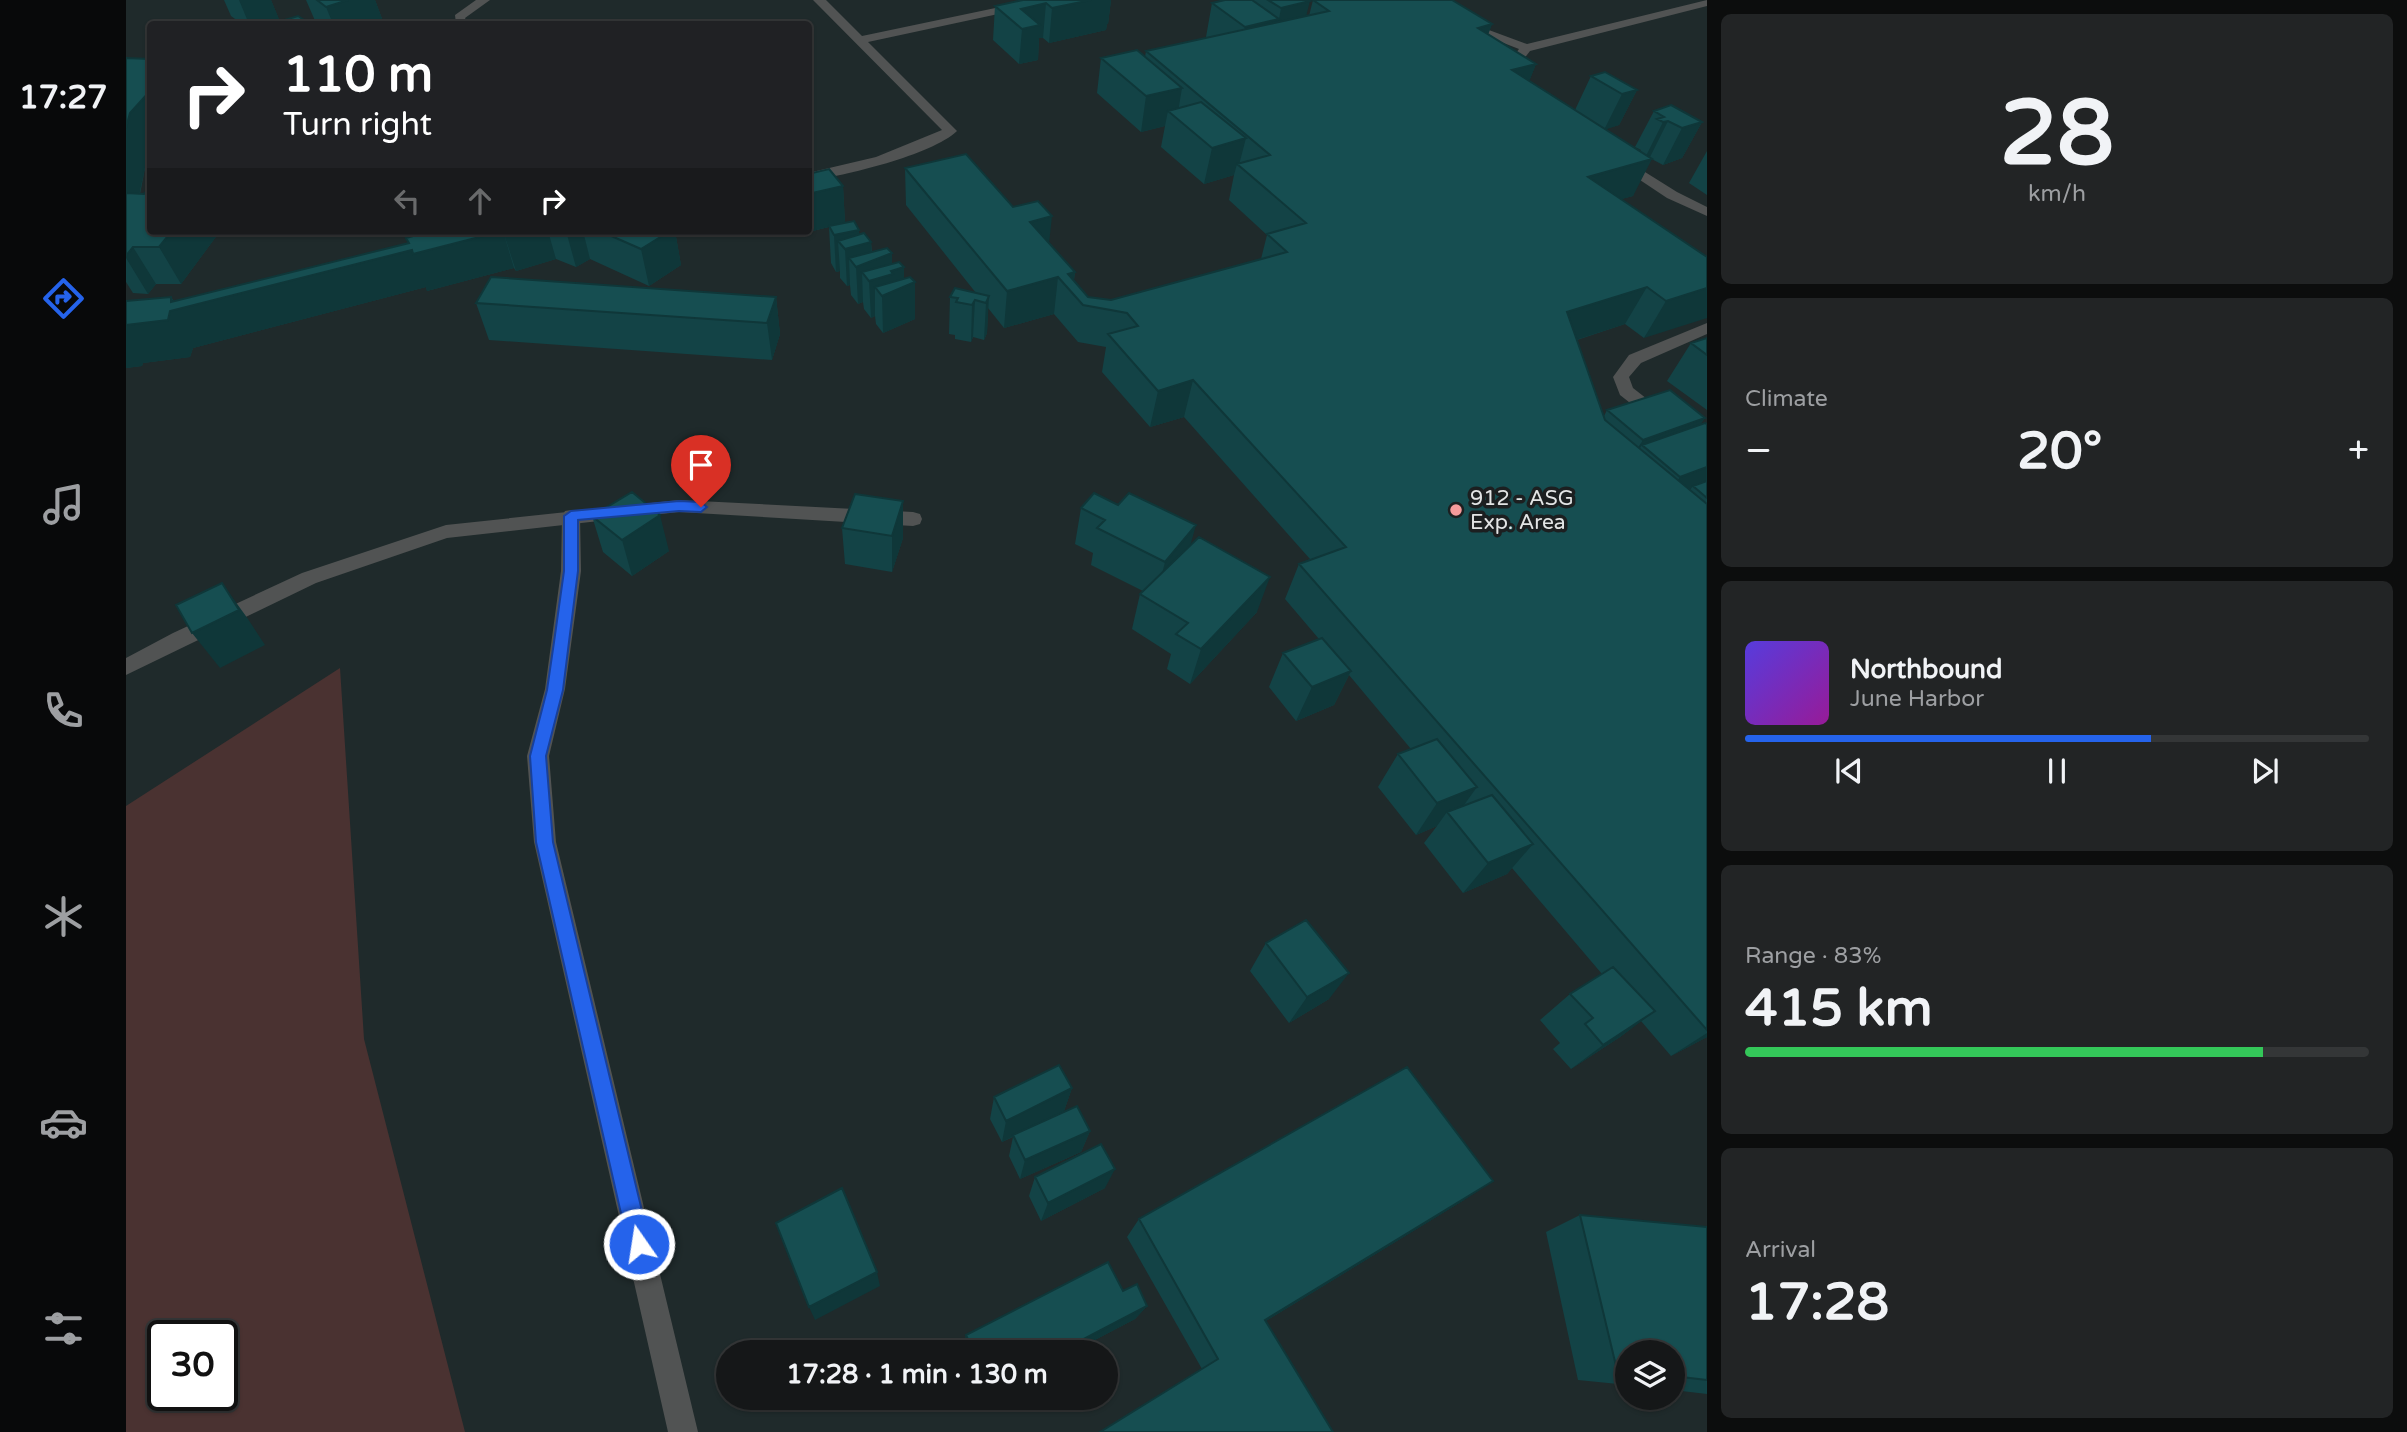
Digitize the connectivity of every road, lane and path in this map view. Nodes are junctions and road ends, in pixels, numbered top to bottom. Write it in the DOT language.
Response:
graph roads {
  1 [pos="484,0"];
  2 [pos="819,0"];
  3 [pos="1049,0"];
  4 [pos="1707,3"];
  5 [pos="1449,20"];
  6 [pos="460,21"];
  7 [pos="860,40"];
  8 [pos="1526,48"];
  9 [pos="1525,94"];
  10 [pos="1608,153"];
  11 [pos="812,177"];
  12 [pos="1707,212"];
  13 [pos="1707,328"];
  14 [pos="1677,432"];
  15 [pos="571,516"];
  16 [pos="913,519"];
  17 [pos="126,667"];
  18 [pos="683,1432"];
  1 -- 6 [label="street"];
  2 -- 7 [label="street"];
  3 -- 7 [label="street"];
  4 -- 8 [label="street"];
  5 -- 8 [label="street"];
  7 -- 11 [label="street"];
  8 -- 9 [label="street"];
  10 -- 12 [label="street"];
  13 -- 14 [label="street"];
  15 -- 16 [label="street"];
  15 -- 17 [label="street"];
  15 -- 18 [label="street"];
}
